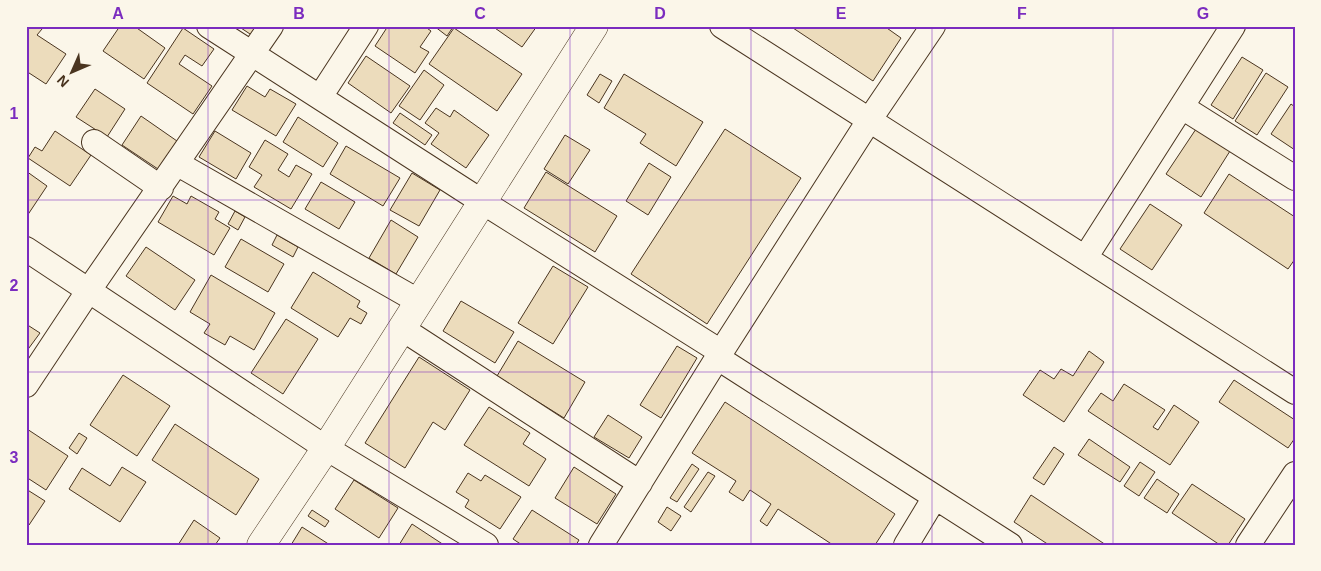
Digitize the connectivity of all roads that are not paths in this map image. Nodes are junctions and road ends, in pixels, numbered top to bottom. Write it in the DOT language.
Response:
graph roads {
  1 [pos="209,26"];
  2 [pos="271,26"];
  3 [pos="366,26"];
  4 [pos="594,26"];
  5 [pos="722,26"];
  6 [pos="933,26"];
  7 [pos="1233,26"];
  8 [pos="253,54"];
  9 [pos="320,97"];
  10 [pos="1182,107"];
  11 [pos="870,119"];
  12 [pos="94,142"];
  13 [pos="178,164"];
  14 [pos="1295,178"];
  15 [pos="161,188"];
  16 [pos="481,201"];
  17 [pos="26,249"];
  18 [pos="1085,258"];
  19 [pos="89,290"];
  20 [pos="418,301"];
  21 [pos="401,328"];
  22 [pos="719,355"];
  23 [pos="26,385"];
  24 [pos="1295,392"];
  25 [pos="326,448"];
  26 [pos="640,483"];
  27 [pos="1291,486"];
  28 [pos="935,497"];
  29 [pos="261,545"];
  30 [pos="486,545"];
  31 [pos="601,545"];
  32 [pos="906,545"];
  33 [pos="1010,545"];
  34 [pos="1248,545"];
  1 -- 8 [label="street"];
  2 -- 8 [label="street"];
  3 -- 9 [label="street"];
  4 -- 16 [label="street"];
  5 -- 11 [label="street"];
  6 -- 11 [label="street"];
  7 -- 10 [label="street"];
  8 -- 9 [label="street"];
  8 -- 13 [label="street"];
  9 -- 16 [label="street"];
  10 -- 14 [label="street"];
  10 -- 18 [label="street"];
  11 -- 18 [label="street"];
  11 -- 22 [label="street"];
  12 -- 15 [label="street"];
  13 -- 15 [label="street"];
  13 -- 20 [label="street"];
  15 -- 19 [label="street"];
  16 -- 20 [label="street"];
  16 -- 22 [label="street"];
  17 -- 19 [label="street"];
  18 -- 24 [label="street"];
  19 -- 23 [label="street"];
  19 -- 25 [label="street"];
  20 -- 21 [label="street"];
  21 -- 25 [label="street"];
  21 -- 26 [label="street"];
  22 -- 26 [label="street"];
  22 -- 28 [label="street"];
  25 -- 29 [label="street"];
  25 -- 30 [label="street"];
  26 -- 31 [label="street"];
  27 -- 34 [label="street"];
  28 -- 32 [label="street"];
  28 -- 33 [label="street"];
}
